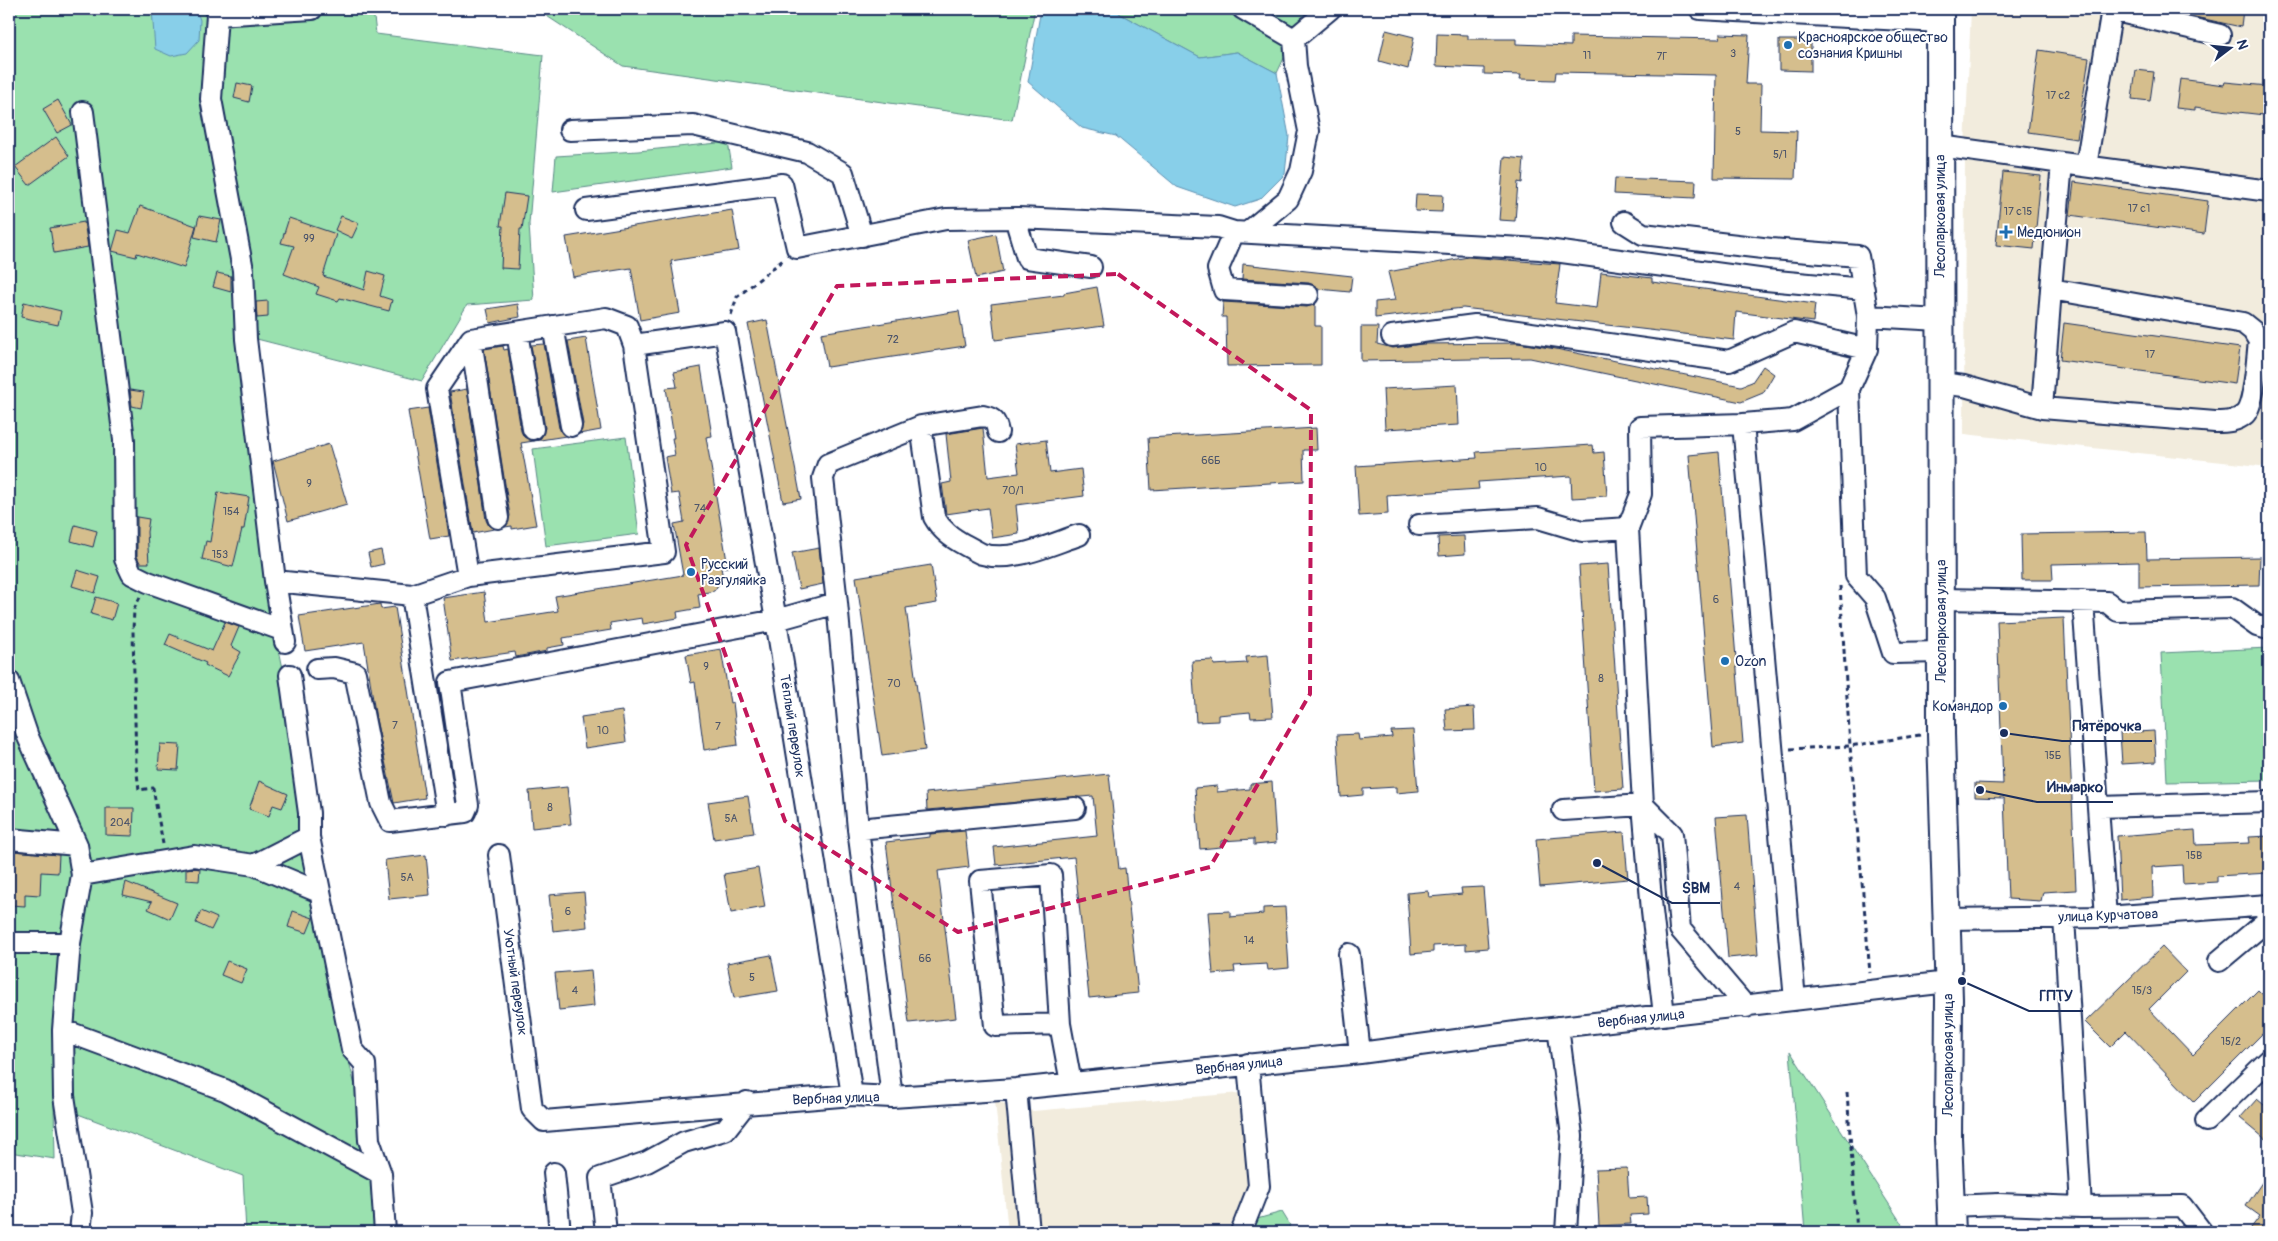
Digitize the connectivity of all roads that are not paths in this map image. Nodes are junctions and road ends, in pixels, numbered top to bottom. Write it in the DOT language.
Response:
graph roads {
  1 [pos="312,9"];
  2 [pos="1243,9"];
  3 [pos="1330,9"];
  4 [pos="1700,9"];
  5 [pos="2111,10"];
  6 [pos="216,12"];
  7 [pos="1940,16"];
  8 [pos="2220,35"];
  9 [pos="1294,39"];
  10 [pos="83,112"];
  11 [pos="570,130"];
  12 [pos="1940,146"];
  13 [pos="2062,163"];
  14 [pos="2086,166"];
  15 [pos="2269,192"];
  16 [pos="586,210"];
  17 [pos="1018,218"];
  18 [pos="1624,222"];
  19 [pos="1241,233"];
  20 [pos="862,236"];
  21 [pos="1091,267"];
  22 [pos="1864,289"];
  23 [pos="2051,289"];
  24 [pos="1308,295"];
  25 [pos="1868,316"];
  26 [pos="1940,320"];
  27 [pos="553,326"];
  28 [pos="516,332"];
  29 [pos="1392,336"];
  30 [pos="471,338"];
  31 [pos="634,345"];
  32 [pos="1868,349"];
  33 [pos="1940,382"];
  34 [pos="1849,389"];
  35 [pos="2042,408"];
  36 [pos="1743,424"];
  37 [pos="571,426"];
  38 [pos="921,426"];
  39 [pos="533,429"];
  40 [pos="998,432"];
  41 [pos="498,518"];
  42 [pos="1419,525"];
  43 [pos="1628,528"];
  44 [pos="1079,535"];
  45 [pos="468,576"];
  46 [pos="275,582"];
  47 [pos="412,596"];
  48 [pos="1942,598"];
  49 [pos="2083,601"];
  50 [pos="837,603"];
  51 [pos="776,620"];
  52 [pos="2269,629"];
  53 [pos="1941,652"];
  54 [pos="317,669"];
  55 [pos="290,675"];
  56 [pos="9,681"];
  57 [pos="2269,802"];
  58 [pos="1643,805"];
  59 [pos="2098,807"];
  60 [pos="1074,808"];
  61 [pos="1564,810"];
  62 [pos="447,815"];
  63 [pos="858,829"];
  64 [pos="309,837"];
  65 [pos="9,839"];
  66 [pos="77,845"];
  67 [pos="499,855"];
  68 [pos="254,865"];
  69 [pos="82,875"];
  70 [pos="319,892"];
  71 [pos="2269,905"];
  72 [pos="2064,916"];
  73 [pos="2106,917"];
  74 [pos="1947,919"];
  75 [pos="2269,919"];
  76 [pos="70,943"];
  77 [pos="9,944"];
  78 [pos="1349,954"];
  79 [pos="2219,961"];
  80 [pos="1948,982"];
  81 [pos="1795,1000"];
  82 [pos="1746,1007"];
  83 [pos="1664,1015"];
  84 [pos="1060,1024"];
  85 [pos="1558,1027"];
  86 [pos="62,1030"];
  87 [pos="1360,1053"];
  88 [pos="2269,1060"];
  89 [pos="1248,1064"];
  90 [pos="1071,1083"];
  91 [pos="1016,1089"];
  92 [pos="852,1095"];
  93 [pos="892,1096"];
  94 [pos="747,1102"];
  95 [pos="532,1109"];
  96 [pos="2206,1121"];
  97 [pos="554,1173"];
  98 [pos="381,1174"];
  99 [pos="1950,1206"];
  100 [pos="2080,1206"];
  101 [pos="80,1232"];
  102 [pos="385,1232"];
  103 [pos="560,1232"];
  104 [pos="606,1232"];
  105 [pos="1028,1232"];
  106 [pos="1241,1232"];
  107 [pos="1566,1232"];
  108 [pos="1952,1232"];
  109 [pos="2202,1232"];
  1 -- 6 [label="street"];
  2 -- 9 [label="street"];
  3 -- 9 [label="street"];
  4 -- 7 [label="street"];
  5 -- 8 [label="street"];
  5 -- 14 [label="street"];
  6 -- 46 [label="street"];
  7 -- 12 [label="main road, Лесопарковая улица"];
  9 -- 19 [label="street"];
  10 -- 46 [label="street"];
  11 -- 20 [label="street"];
  12 -- 13 [label="street"];
  12 -- 26 [label="main road, Лесопарковая улица"];
  13 -- 14 [label="street"];
  13 -- 23 [label="street"];
  14 -- 15 [label="street"];
  16 -- 20 [label="street"];
  17 -- 19 [label="street"];
  17 -- 20 [label="street"];
  17 -- 21 [label="street"];
  18 -- 22 [label="street"];
  19 -- 22 [label="street"];
  19 -- 24 [label="street"];
  22 -- 25 [label="street"];
  23 -- 35 [label="street"];
  23 -- 35 [label="street"];
  25 -- 26 [label="street"];
  25 -- 32 [label="street"];
  26 -- 33 [label="main road, Лесопарковая улица"];
  27 -- 28 [label="street"];
  27 -- 31 [label="street"];
  27 -- 37 [label="street"];
  28 -- 30 [label="street"];
  28 -- 39 [label="street"];
  29 -- 32 [label="street"];
  30 -- 41 [label="street"];
  30 -- 45 [label="street"];
  31 -- 45 [label="street"];
  31 -- 51 [label="street, Тёплый переулок"];
  32 -- 34 [label="street"];
  33 -- 35 [label="street"];
  33 -- 48 [label="main road, Лесопарковая улица"];
  34 -- 36 [label="street"];
  34 -- 53 [label="street"];
  36 -- 43 [label="street"];
  36 -- 81 [label="street"];
  38 -- 40 [label="street"];
  38 -- 44 [label="street"];
  38 -- 50 [label="street"];
  42 -- 43 [label="street"];
  43 -- 58 [label="street"];
  45 -- 47 [label="street"];
  46 -- 47 [label="street"];
  47 -- 62 [label="street"];
  48 -- 49 [label="street"];
  48 -- 53 [label="main road, Лесопарковая улица"];
  49 -- 52 [label="street"];
  49 -- 59 [label="street"];
  50 -- 51 [label="street"];
  50 -- 63 [label="street"];
  51 -- 62 [label="street"];
  51 -- 92 [label="street, Тёплый переулок"];
  53 -- 74 [label="main road, Лесопарковая улица"];
  54 -- 62 [label="street"];
  55 -- 64 [label="street"];
  56 -- 66 [label="street"];
  57 -- 59 [label="street"];
  58 -- 61 [label="street"];
  58 -- 82 [label="street"];
  58 -- 83 [label="street"];
  59 -- 73 [label="street"];
  60 -- 63 [label="street"];
  63 -- 93 [label="street"];
  64 -- 68 [label="street"];
  64 -- 70 [label="street"];
  65 -- 66 [label="street"];
  66 -- 69 [label="street"];
  67 -- 95 [label="street, Уютный переулок"];
  68 -- 69 [label="street"];
  68 -- 70 [label="street"];
  69 -- 76 [label="street"];
  70 -- 98 [label="street"];
  71 -- 73 [label="street, улица Курчатова"];
  72 -- 73 [label="street, улица Курчатова"];
  72 -- 74 [label="street, улица Курчатова"];
  72 -- 100 [label="street"];
  74 -- 80 [label="main road, Лесопарковая улица"];
  75 -- 79 [label="street"];
  76 -- 77 [label="street"];
  76 -- 86 [label="street"];
  78 -- 87 [label="street"];
  80 -- 81 [label="street, Вербная улица"];
  80 -- 99 [label="main road, Лесопарковая улица"];
  81 -- 82 [label="street, Вербная улица"];
  82 -- 83 [label="street, Вербная улица"];
  83 -- 85 [label="street, Вербная улица"];
  84 -- 84 [label="street"];
  84 -- 90 [label="street"];
  85 -- 87 [label="street, Вербная улица"];
  85 -- 107 [label="street"];
  86 -- 98 [label="street"];
  86 -- 101 [label="street"];
  87 -- 89 [label="street, Вербная улица"];
  88 -- 96 [label="street"];
  89 -- 90 [label="street, Вербная улица"];
  89 -- 106 [label="street"];
  90 -- 91 [label="street, Вербная улица"];
  91 -- 93 [label="street, Вербная улица"];
  91 -- 105 [label="street"];
  92 -- 93 [label="street, Вербная улица"];
  92 -- 94 [label="street, Вербная улица"];
  94 -- 95 [label="street, Вербная улица"];
  94 -- 104 [label="street"];
  97 -- 103 [label="street"];
  98 -- 102 [label="street"];
  99 -- 100 [label="street"];
  99 -- 108 [label="main road, Лесопарковая улица"];
  100 -- 109 [label="street"];
}
